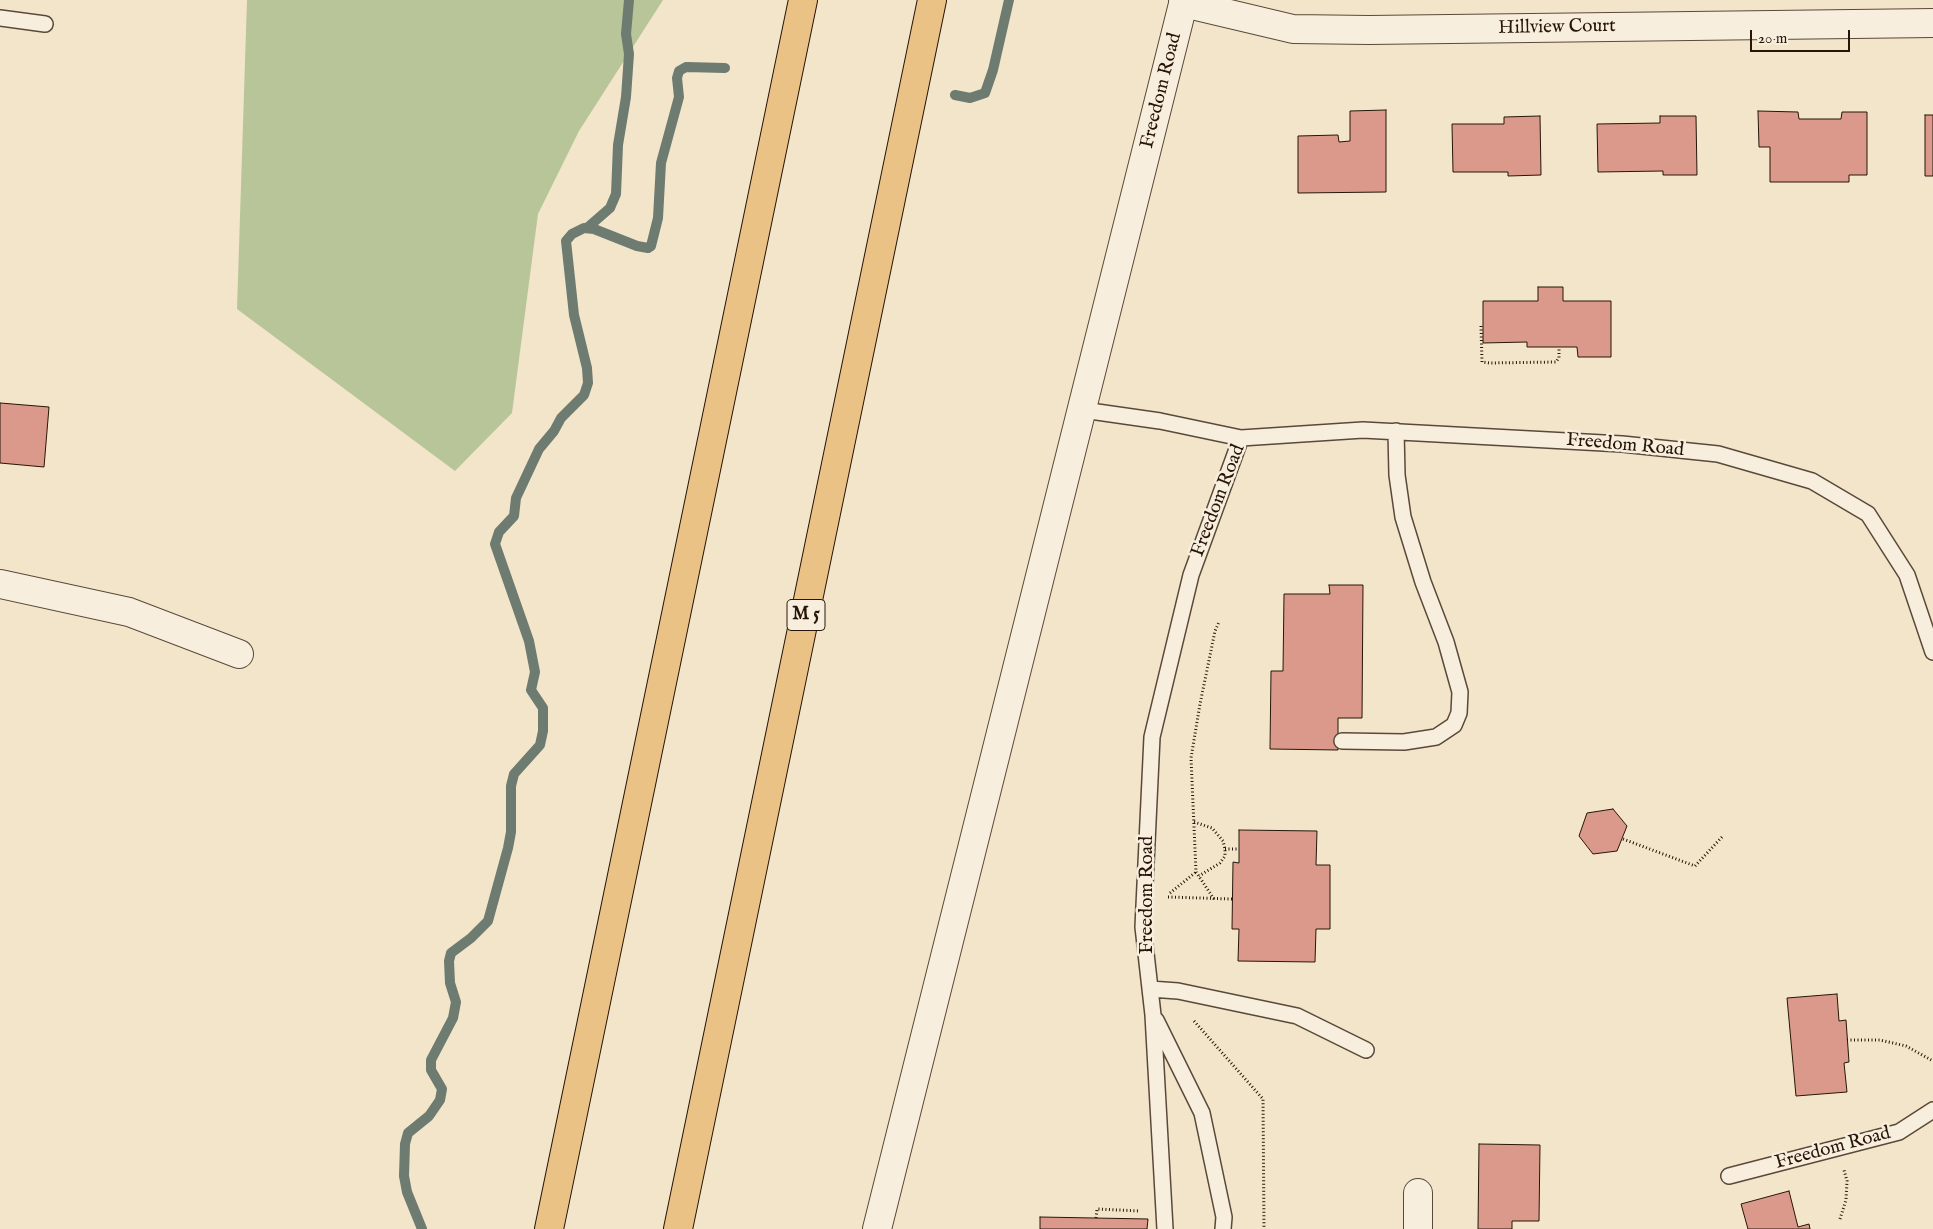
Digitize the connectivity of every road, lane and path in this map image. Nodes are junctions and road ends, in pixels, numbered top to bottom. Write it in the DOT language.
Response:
graph roads {
  1 [pos="803,0"];
  2 [pos="932,0"];
  3 [pos="1184,2"];
  4 [pos="0,18"];
  5 [pos="1933,23"];
  6 [pos="46,24"];
  7 [pos="1481,326"];
  8 [pos="1558,347"];
  9 [pos="1083,410"];
  10 [pos="1396,431"];
  11 [pos="1241,438"];
  12 [pos="0,584"];
  13 [pos="1219,622"];
  14 [pos="1933,652"];
  15 [pos="239,654"];
  16 [pos="1342,741"];
  17 [pos="1194,822"];
  18 [pos="1722,837"];
  19 [pos="1623,839"];
  20 [pos="1225,849"];
  21 [pos="1239,849"];
  22 [pos="1197,874"];
  23 [pos="1165,888"];
  24 [pos="1165,896"];
  25 [pos="1214,898"];
  26 [pos="1232,899"];
  27 [pos="1165,905"];
  28 [pos="1150,989"];
  29 [pos="1178,991"];
  30 [pos="1153,1015"];
  31 [pos="1847,1040"];
  32 [pos="1366,1050"];
  33 [pos="1933,1061"];
  34 [pos="1933,1110"];
  35 [pos="1837,1148"];
  36 [pos="1729,1176"];
  37 [pos="1418,1193"];
  38 [pos="1165,1211"];
  39 [pos="1096,1218"];
  40 [pos="1840,1219"];
  41 [pos="549,1229"];
  42 [pos="678,1229"];
  43 [pos="877,1229"];
  44 [pos="1165,1229"];
  45 [pos="1222,1229"];
  46 [pos="1264,1229"];
  47 [pos="1418,1229"];
  1 -- 41 [label="highway"];
  2 -- 42 [label="highway, M 5"];
  3 -- 5 [label="street, Hillview Court"];
  3 -- 9 [label="street, Freedom Road"];
  4 -- 6 [label="lane"];
  7 -- 8 [label="path"];
  9 -- 11 [label="lane"];
  9 -- 43 [label="street, Freedom Road"];
  10 -- 11 [label="lane, Freedom Road"];
  10 -- 14 [label="lane, Freedom Road"];
  10 -- 16 [label="lane"];
  11 -- 28 [label="lane, Freedom Road"];
  12 -- 15 [label="street"];
  13 -- 17 [label="path"];
  17 -- 20 [label="path"];
  17 -- 22 [label="path"];
  18 -- 19 [label="path"];
  20 -- 21 [label="path"];
  20 -- 22 [label="path"];
  22 -- 24 [label="path"];
  22 -- 25 [label="path"];
  23 -- 24 [label="path"];
  24 -- 25 [label="path"];
  24 -- 27 [label="path"];
  25 -- 26 [label="path"];
  28 -- 29 [label="lane"];
  28 -- 30 [label="lane, Freedom Road"];
  29 -- 32 [label="lane"];
  29 -- 46 [label="path"];
  30 -- 38 [label="lane, Freedom Road"];
  30 -- 45 [label="lane"];
  31 -- 33 [label="path"];
  34 -- 35 [label="lane, Freedom Road"];
  35 -- 36 [label="lane, Freedom Road"];
  35 -- 40 [label="path"];
  37 -- 47 [label="street"];
  38 -- 39 [label="path"];
  38 -- 44 [label="lane, Freedom Road"];
}
